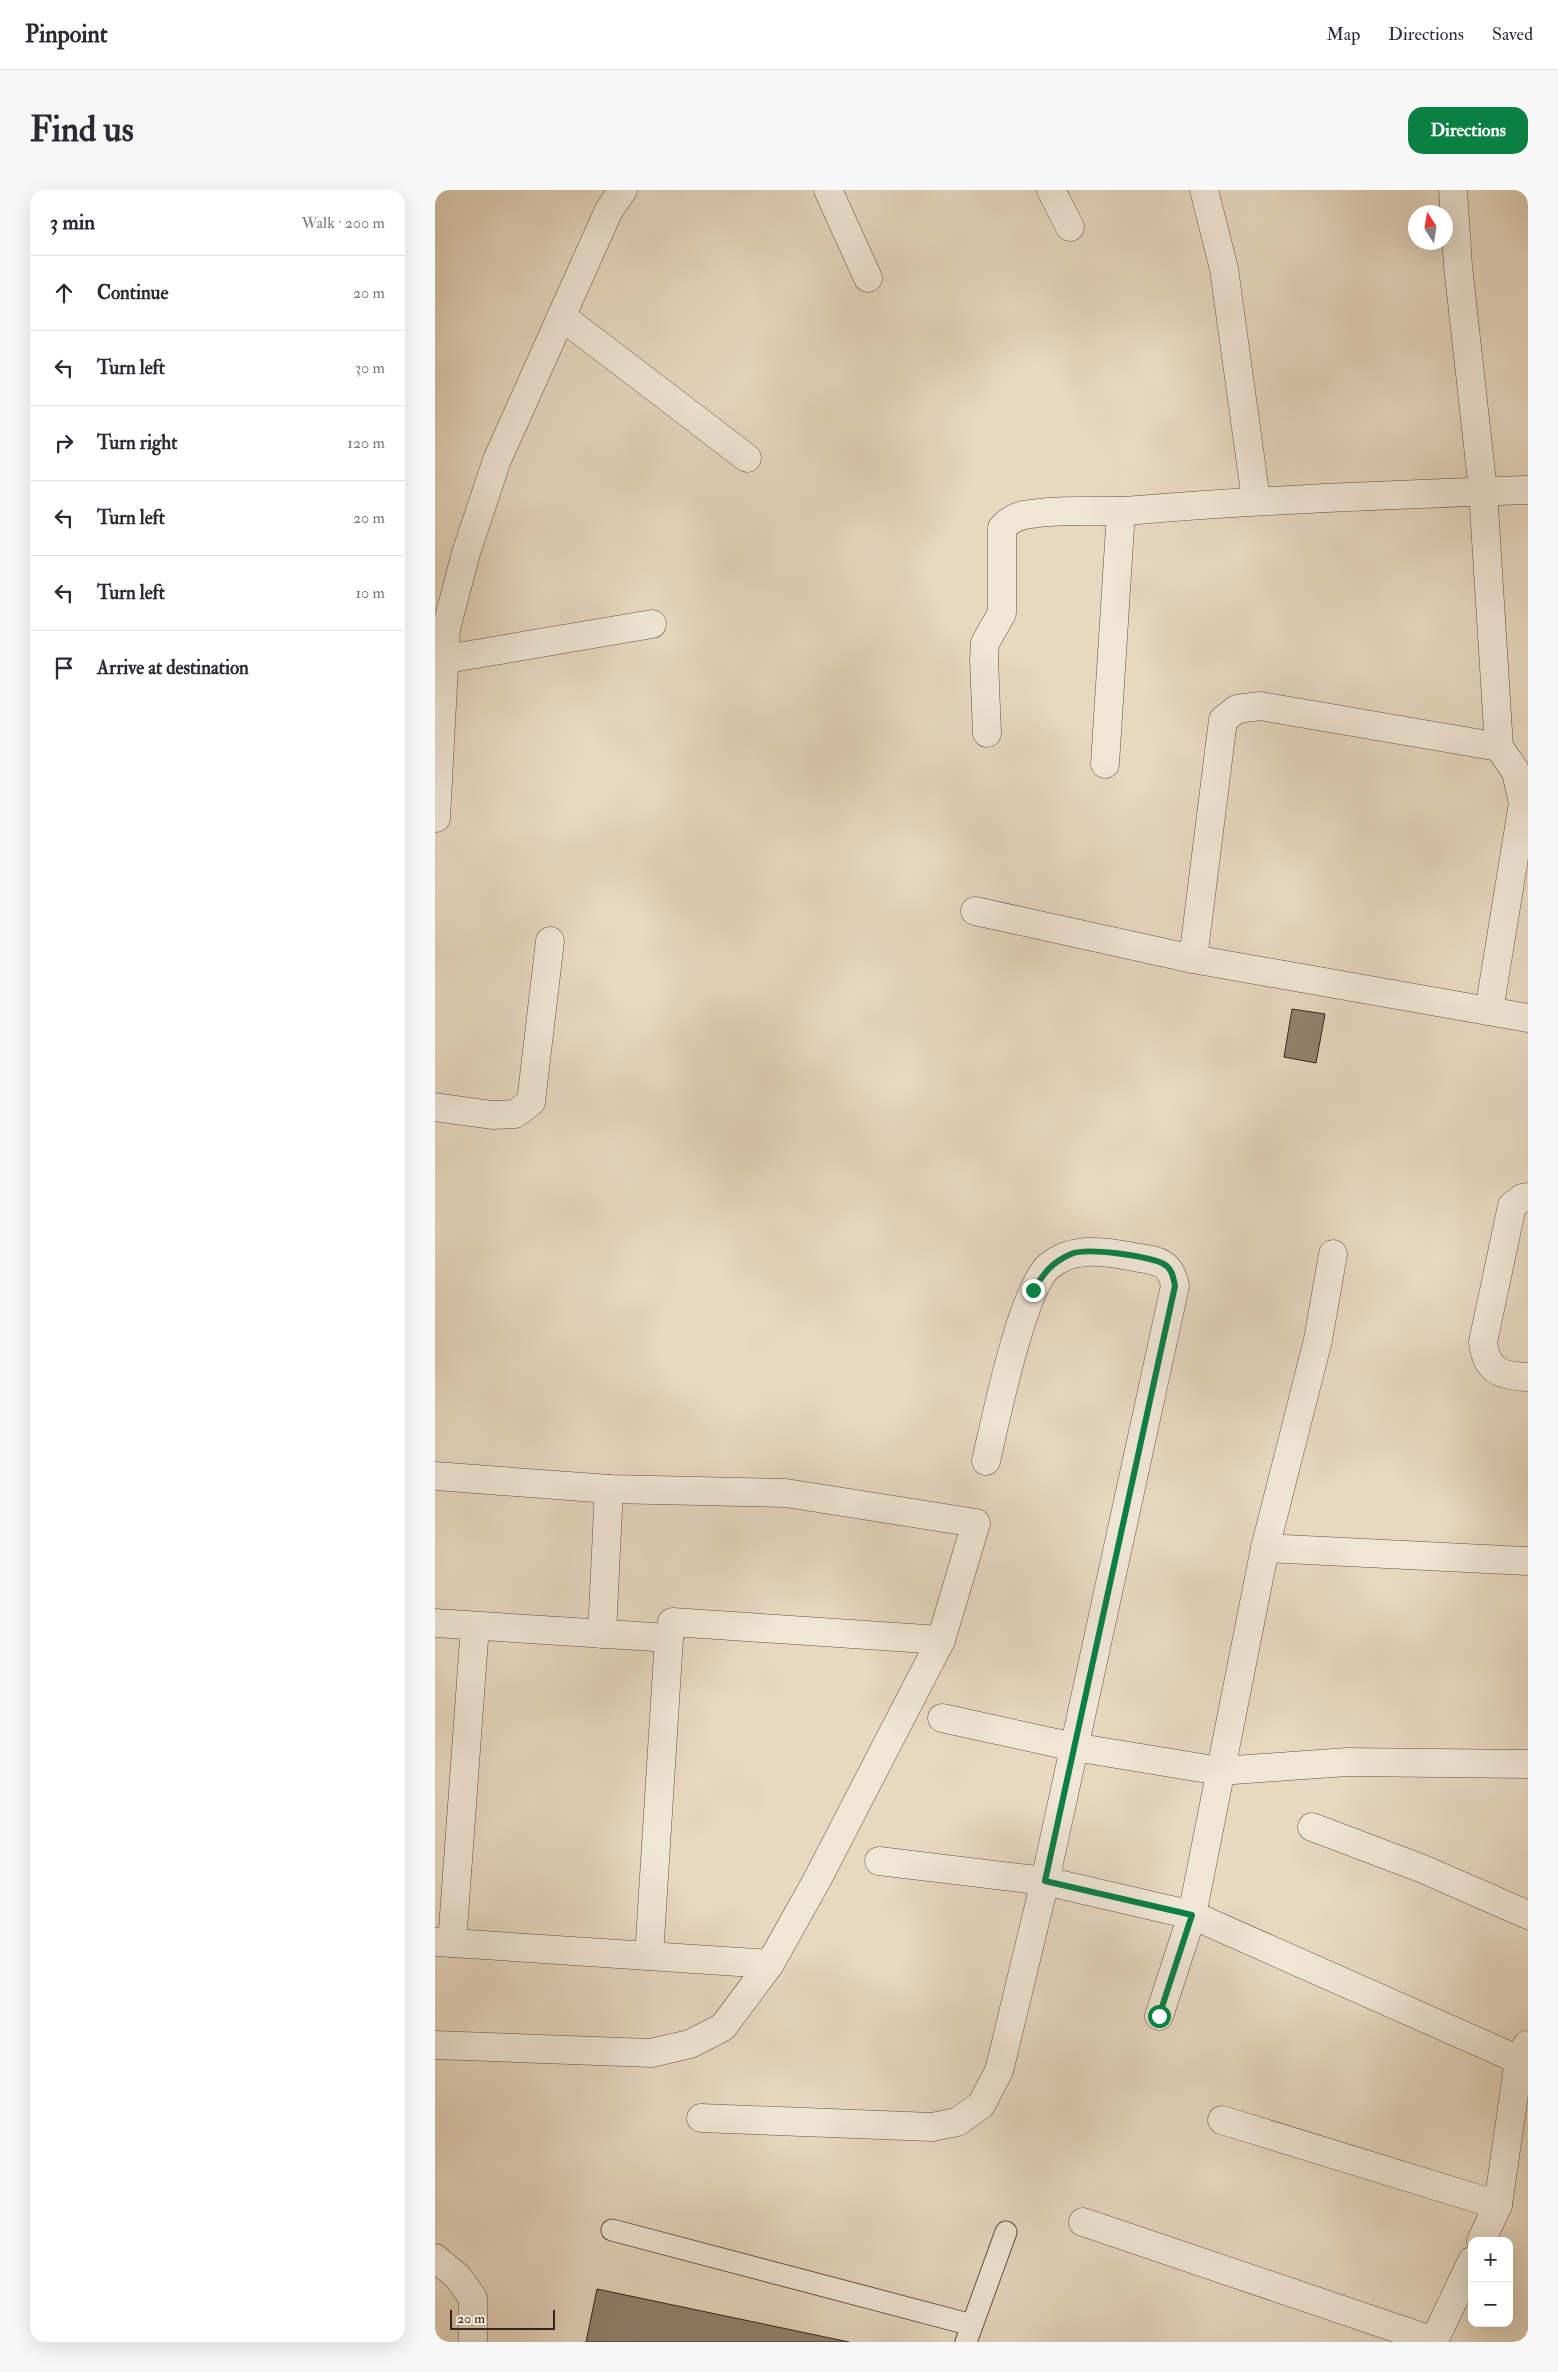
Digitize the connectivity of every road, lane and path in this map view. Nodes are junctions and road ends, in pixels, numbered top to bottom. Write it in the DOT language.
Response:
graph roads {
  1 [pos="623,190"];
  2 [pos="828,190"];
  3 [pos="1051,190"];
  4 [pos="1205,190"];
  5 [pos="1453,190"];
  6 [pos="1070,226"];
  7 [pos="868,278"];
  8 [pos="561,316"];
  9 [pos="747,458"];
  10 [pos="1528,490"];
  11 [pos="1483,491"];
  12 [pos="1256,500"];
  13 [pos="1121,511"];
  14 [pos="652,624"];
  15 [pos="439,660"];
  16 [pos="987,733"];
  17 [pos="1499,747"];
  18 [pos="1105,764"];
  19 [pos="436,818"];
  20 [pos="975,911"];
  21 [pos="551,941"];
  22 [pos="1193,959"];
  23 [pos="1489,1011"];
  24 [pos="1528,1018"];
  25 [pos="435,1108"];
  26 [pos="1528,1198"];
  27 [pos="1333,1254"];
  28 [pos="1528,1377"];
  29 [pos="986,1461"];
  30 [pos="435,1476"];
  31 [pos="609,1489"];
  32 [pos="1265,1548"];
  33 [pos="1528,1561"];
  34 [pos="435,1623"];
  35 [pos="475,1626"];
  36 [pos="602,1634"];
  37 [pos="669,1638"];
  38 [pos="941,1640"];
  39 [pos="942,1718"];
  40 [pos="1074,1747"];
  41 [pos="1528,1764"];
  42 [pos="1221,1771"];
  43 [pos="1312,1827"];
  44 [pos="879,1861"];
  45 [pos="1045,1881"];
  46 [pos="1192,1915"];
  47 [pos="1528,1915"];
  48 [pos="443,1943"];
  49 [pos="649,1956"];
  50 [pos="770,1964"];
  51 [pos="1159,2016"];
  52 [pos="435,2045"];
  53 [pos="1524,2052"];
  54 [pos="701,2118"];
  55 [pos="1222,2120"];
  56 [pos="1498,2205"];
  57 [pos="1083,2222"];
  58 [pos="612,2230"];
  59 [pos="1007,2232"];
  60 [pos="1483,2237"];
  61 [pos="435,2258"];
  62 [pos="1468,2270"];
  63 [pos="969,2333"];
  64 [pos="473,2342"];
  1 -- 8 [label="street"];
  2 -- 7 [label="street"];
  3 -- 6 [label="street"];
  4 -- 12 [label="street"];
  5 -- 11 [label="street"];
  8 -- 9 [label="street"];
  8 -- 15 [label="street"];
  10 -- 11 [label="street"];
  11 -- 12 [label="street"];
  11 -- 17 [label="street"];
  12 -- 13 [label="street"];
  13 -- 16 [label="street"];
  13 -- 18 [label="street"];
  14 -- 15 [label="street"];
  15 -- 19 [label="street"];
  17 -- 22 [label="street"];
  17 -- 23 [label="street"];
  20 -- 22 [label="street"];
  21 -- 25 [label="street"];
  22 -- 23 [label="street"];
  23 -- 24 [label="street"];
  26 -- 28 [label="street"];
  27 -- 32 [label="street"];
  29 -- 40 [label="street"];
  30 -- 31 [label="street"];
  31 -- 36 [label="street"];
  31 -- 38 [label="street"];
  32 -- 33 [label="street"];
  32 -- 42 [label="street"];
  34 -- 35 [label="street"];
  35 -- 36 [label="street"];
  35 -- 48 [label="street"];
  36 -- 37 [label="street"];
  37 -- 38 [label="street"];
  37 -- 49 [label="street"];
  38 -- 50 [label="street"];
  39 -- 40 [label="street"];
  40 -- 42 [label="street"];
  40 -- 45 [label="street"];
  41 -- 42 [label="street"];
  42 -- 46 [label="street"];
  43 -- 47 [label="street"];
  44 -- 45 [label="street"];
  45 -- 46 [label="street"];
  45 -- 54 [label="street"];
  46 -- 51 [label="street"];
  46 -- 53 [label="street"];
  48 -- 49 [label="street"];
  49 -- 50 [label="street"];
  50 -- 52 [label="street"];
  53 -- 56 [label="street"];
  55 -- 56 [label="street"];
  56 -- 60 [label="street"];
  57 -- 62 [label="street"];
  58 -- 63 [label="lane"];
  59 -- 63 [label="lane"];
  61 -- 64 [label="street"];
}
